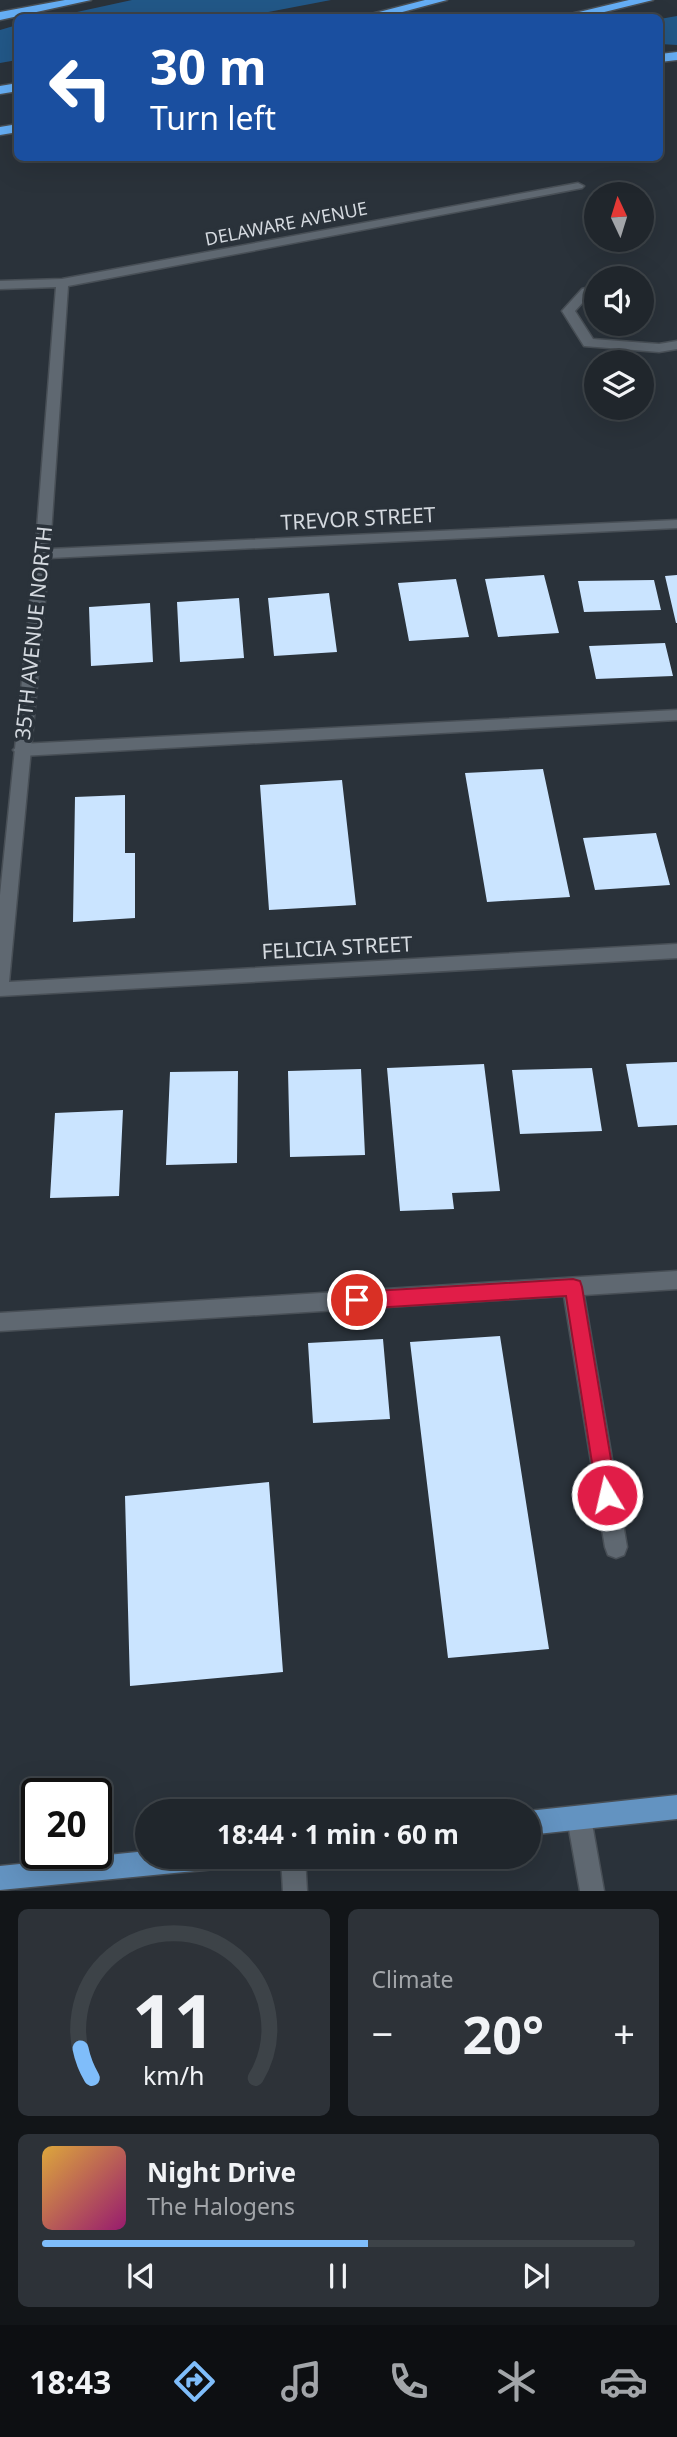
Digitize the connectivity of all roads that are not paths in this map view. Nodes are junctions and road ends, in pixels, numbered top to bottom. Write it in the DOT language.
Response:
graph roads {
  1 [pos="85,0"];
  2 [pos="442,0"];
  3 [pos="647,0"];
  4 [pos="380,14"];
  5 [pos="579,14"];
  6 [pos="0,16"];
  7 [pos="578,186"];
  8 [pos="62,283"];
  9 [pos="0,285"];
  10 [pos="584,294"];
  11 [pos="584,335"];
  12 [pos="584,336"];
  13 [pos="677,345"];
  14 [pos="677,524"];
  15 [pos="42,554"];
  16 [pos="677,715"];
  17 [pos="21,750"];
  18 [pos="677,951"];
  19 [pos="0,982"];
  20 [pos="0,989"];
  21 [pos="677,1280"];
  22 [pos="573,1287"];
  23 [pos="0,1322"];
  24 [pos="616,1547"];
  25 [pos="677,1807"];
  26 [pos="579,1818"];
  27 [pos="541,1822"];
  28 [pos="135,1865"];
  29 [pos="294,1869"];
  30 [pos="0,1878"];
  31 [pos="295,1891"];
  32 [pos="592,1891"];
  1 -- 6 [label="highway"];
  2 -- 4 [label="highway"];
  3 -- 5 [label="highway"];
  7 -- 8 [label="street, DELAWARE AVENUE"];
  8 -- 9 [label="street, DELAWARE AVENUE"];
  8 -- 15 [label="street, 35TH AVENUE NORTH"];
  10 -- 11 [label="street"];
  12 -- 13 [label="street"];
  14 -- 15 [label="street, TREVOR STREET"];
  15 -- 17 [label="street, 35TH AVENUE NORTH"];
  16 -- 17 [label="street"];
  17 -- 19 [label="street, 35TH AVENUE NORTH"];
  18 -- 20 [label="street, FELICIA STREET"];
  21 -- 22 [label="street"];
  22 -- 23 [label="street"];
  22 -- 24 [label="street"];
  25 -- 26 [label="main road"];
  26 -- 27 [label="main road"];
  26 -- 32 [label="street"];
  28 -- 30 [label="main road"];
  29 -- 31 [label="street"];
}
